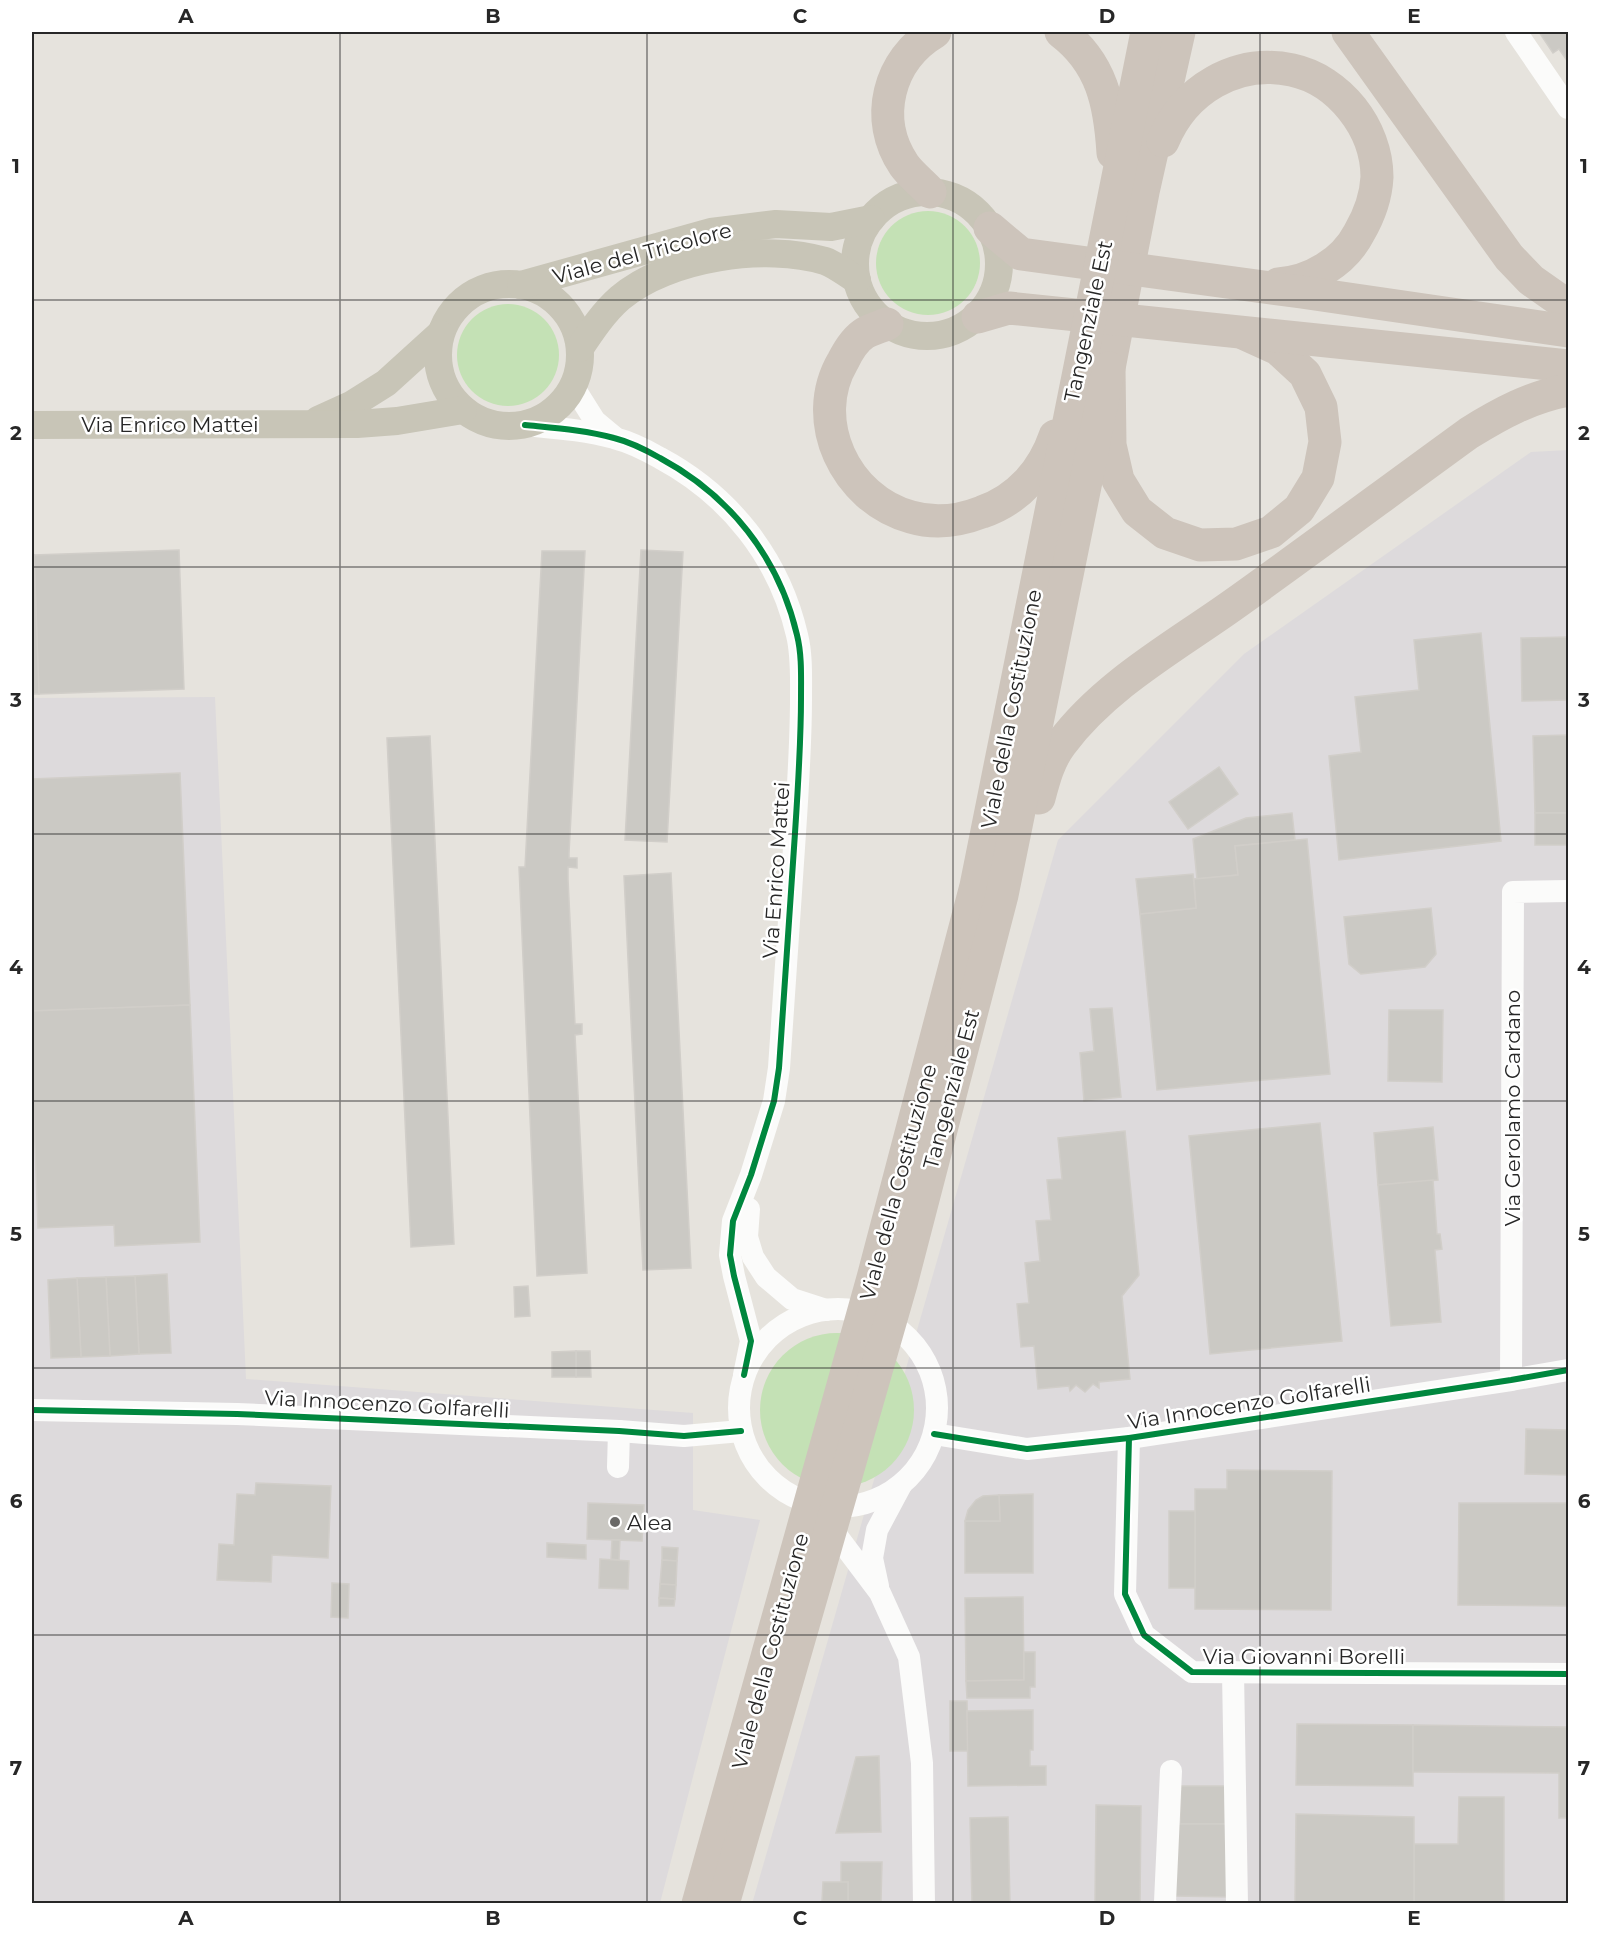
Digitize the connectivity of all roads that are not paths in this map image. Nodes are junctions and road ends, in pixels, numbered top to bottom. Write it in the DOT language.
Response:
graph roads {
  1 [pos="1061,32"];
  2 [pos="1147,32"];
  3 [pos="1179,32"];
  4 [pos="1348,32"];
  5 [pos="1516,32"];
  6 [pos="931,34"];
  7 [pos="1569,108"];
  8 [pos="1129,191"];
  9 [pos="930,192"];
  10 [pos="871,219"];
  11 [pos="990,228"];
  12 [pos="857,280"];
  13 [pos="521,285"];
  14 [pos="1255,286"];
  15 [pos="1569,306"];
  16 [pos="978,317"];
  17 [pos="886,324"];
  18 [pos="1569,331"];
  19 [pos="440,334"];
  20 [pos="1245,334"];
  21 [pos="580,348"];
  22 [pos="1094,366"];
  23 [pos="1569,366"];
  24 [pos="573,386"];
  25 [pos="1569,390"];
  26 [pos="463,410"];
  27 [pos="309,424"];
  28 [pos="32,425"];
  29 [pos="525,425"];
  30 [pos="617,438"];
  31 [pos="1062,452"];
  32 [pos="1569,891"];
  33 [pos="1002,895"];
  34 [pos="751,1175"];
  35 [pos="887,1281"];
  36 [pos="826,1310"];
  37 [pos="1569,1370"];
  38 [pos="744,1375"];
  39 [pos="1511,1380"];
  40 [pos="32,1410"];
  41 [pos="619,1431"];
  42 [pos="741,1431"];
  43 [pos="934,1434"];
  44 [pos="1129,1438"];
  45 [pos="618,1467"];
  46 [pos="902,1485"];
  47 [pos="813,1505"];
  48 [pos="880,1593"];
  49 [pos="1233,1672"];
  50 [pos="1569,1674"];
  51 [pos="1171,1771"];
  52 [pos="698,1904"];
  53 [pos="723,1904"];
  54 [pos="924,1904"];
  55 [pos="1167,1904"];
  56 [pos="1237,1904"];
  1 -- 8 [label="highway"];
  2 -- 8 [label="highway"];
  3 -- 8 [label="highway"];
  4 -- 15 [label="highway"];
  5 -- 7 [label="street"];
  6 -- 9 [label="highway"];
  8 -- 14 [label="highway"];
  8 -- 22 [label="highway, Tangenziale Est"];
  9 -- 10 [label="main road"];
  9 -- 11 [label="main road"];
  10 -- 12 [label="main road"];
  10 -- 13 [label="main road, Viale del Tricolore"];
  11 -- 14 [label="highway"];
  11 -- 16 [label="main road"];
  12 -- 17 [label="main road"];
  12 -- 21 [label="main road, Viale del Tricolore"];
  13 -- 19 [label="main road"];
  13 -- 21 [label="main road"];
  14 -- 18 [label="highway"];
  16 -- 17 [label="main road"];
  16 -- 20 [label="highway"];
  17 -- 22 [label="highway"];
  19 -- 26 [label="main road"];
  19 -- 27 [label="main road, Via Enrico Mattei"];
  20 -- 22 [label="highway"];
  20 -- 23 [label="highway"];
  21 -- 24 [label="main road"];
  22 -- 31 [label="highway, Tangenziale Est"];
  22 -- 33 [label="highway, Viale della Costituzione"];
  24 -- 29 [label="main road"];
  24 -- 30 [label="street"];
  25 -- 33 [label="highway"];
  26 -- 27 [label="main road, Via Enrico Mattei"];
  26 -- 29 [label="main road"];
  27 -- 28 [label="main road, Via Enrico Mattei"];
  29 -- 30 [label="street"];
  30 -- 34 [label="street, Via Enrico Mattei"];
  31 -- 35 [label="highway, Viale della Costituzione"];
  32 -- 39 [label="street, Via Gerolamo Cardano"];
  33 -- 35 [label="highway, Tangenziale Est"];
  34 -- 36 [label="street, Via Enrico Mattei"];
  34 -- 38 [label="street, Via Enrico Mattei"];
  35 -- 52 [label="highway, Viale della Costituzione"];
  35 -- 53 [label="highway, Viale della Costituzione"];
  36 -- 38 [label="street"];
  36 -- 43 [label="street"];
  37 -- 39 [label="street, Via Innocenzo Golfarelli"];
  38 -- 42 [label="street"];
  39 -- 44 [label="street, Via Innocenzo Golfarelli"];
  40 -- 41 [label="street, Via Innocenzo Golfarelli"];
  41 -- 42 [label="street, Via Innocenzo Golfarelli"];
  41 -- 45 [label="street"];
  42 -- 47 [label="street"];
  43 -- 44 [label="street, Via Innocenzo Golfarelli"];
  43 -- 46 [label="street"];
  44 -- 49 [label="street, Via Giovanni Borelli"];
  46 -- 47 [label="street"];
  46 -- 48 [label="street"];
  47 -- 48 [label="street"];
  48 -- 54 [label="street"];
  49 -- 50 [label="street, Via Giovanni Borelli"];
  49 -- 56 [label="street"];
  51 -- 55 [label="street"];
}
